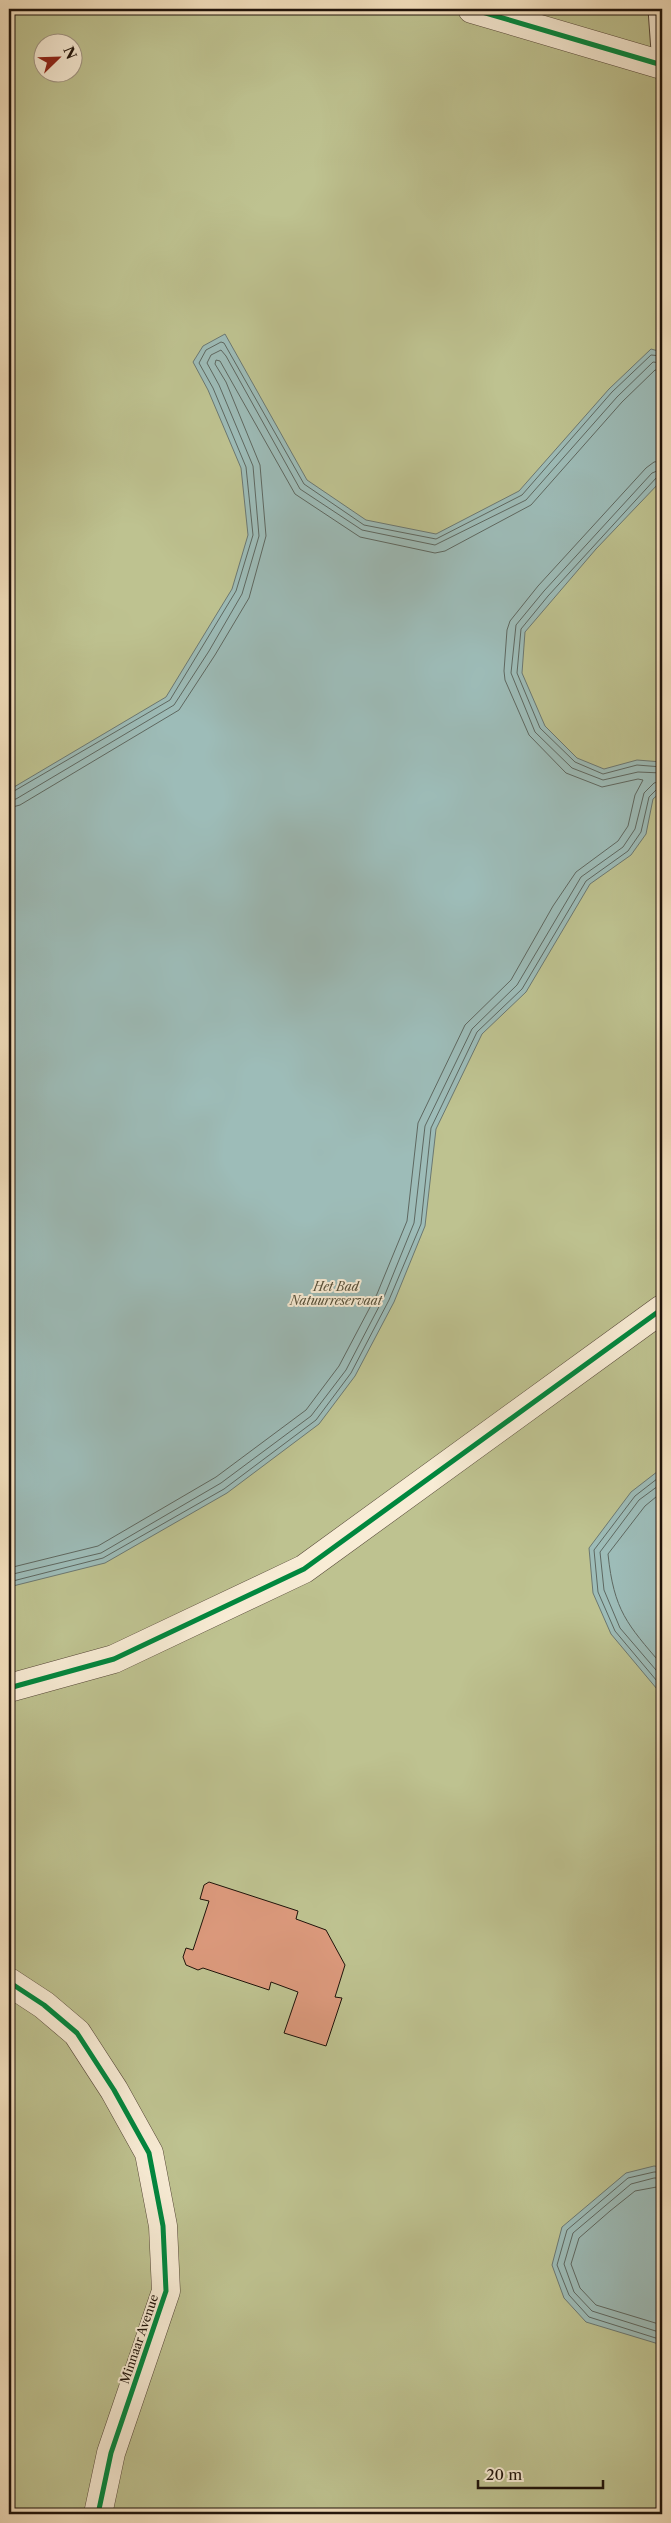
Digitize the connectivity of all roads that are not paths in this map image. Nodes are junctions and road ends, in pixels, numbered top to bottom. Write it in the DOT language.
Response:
graph roads {
  1 [pos="472,9"];
  2 [pos="658,9"];
  3 [pos="662,65"];
  4 [pos="662,1309"];
  5 [pos="9,1688"];
  6 [pos="9,1982"];
  7 [pos="98,2514"];
  1 -- 3 [label="street"];
  2 -- 3 [label="lane"];
  4 -- 5 [label="street"];
  6 -- 7 [label="street, Minnaar Avenue"];
}
